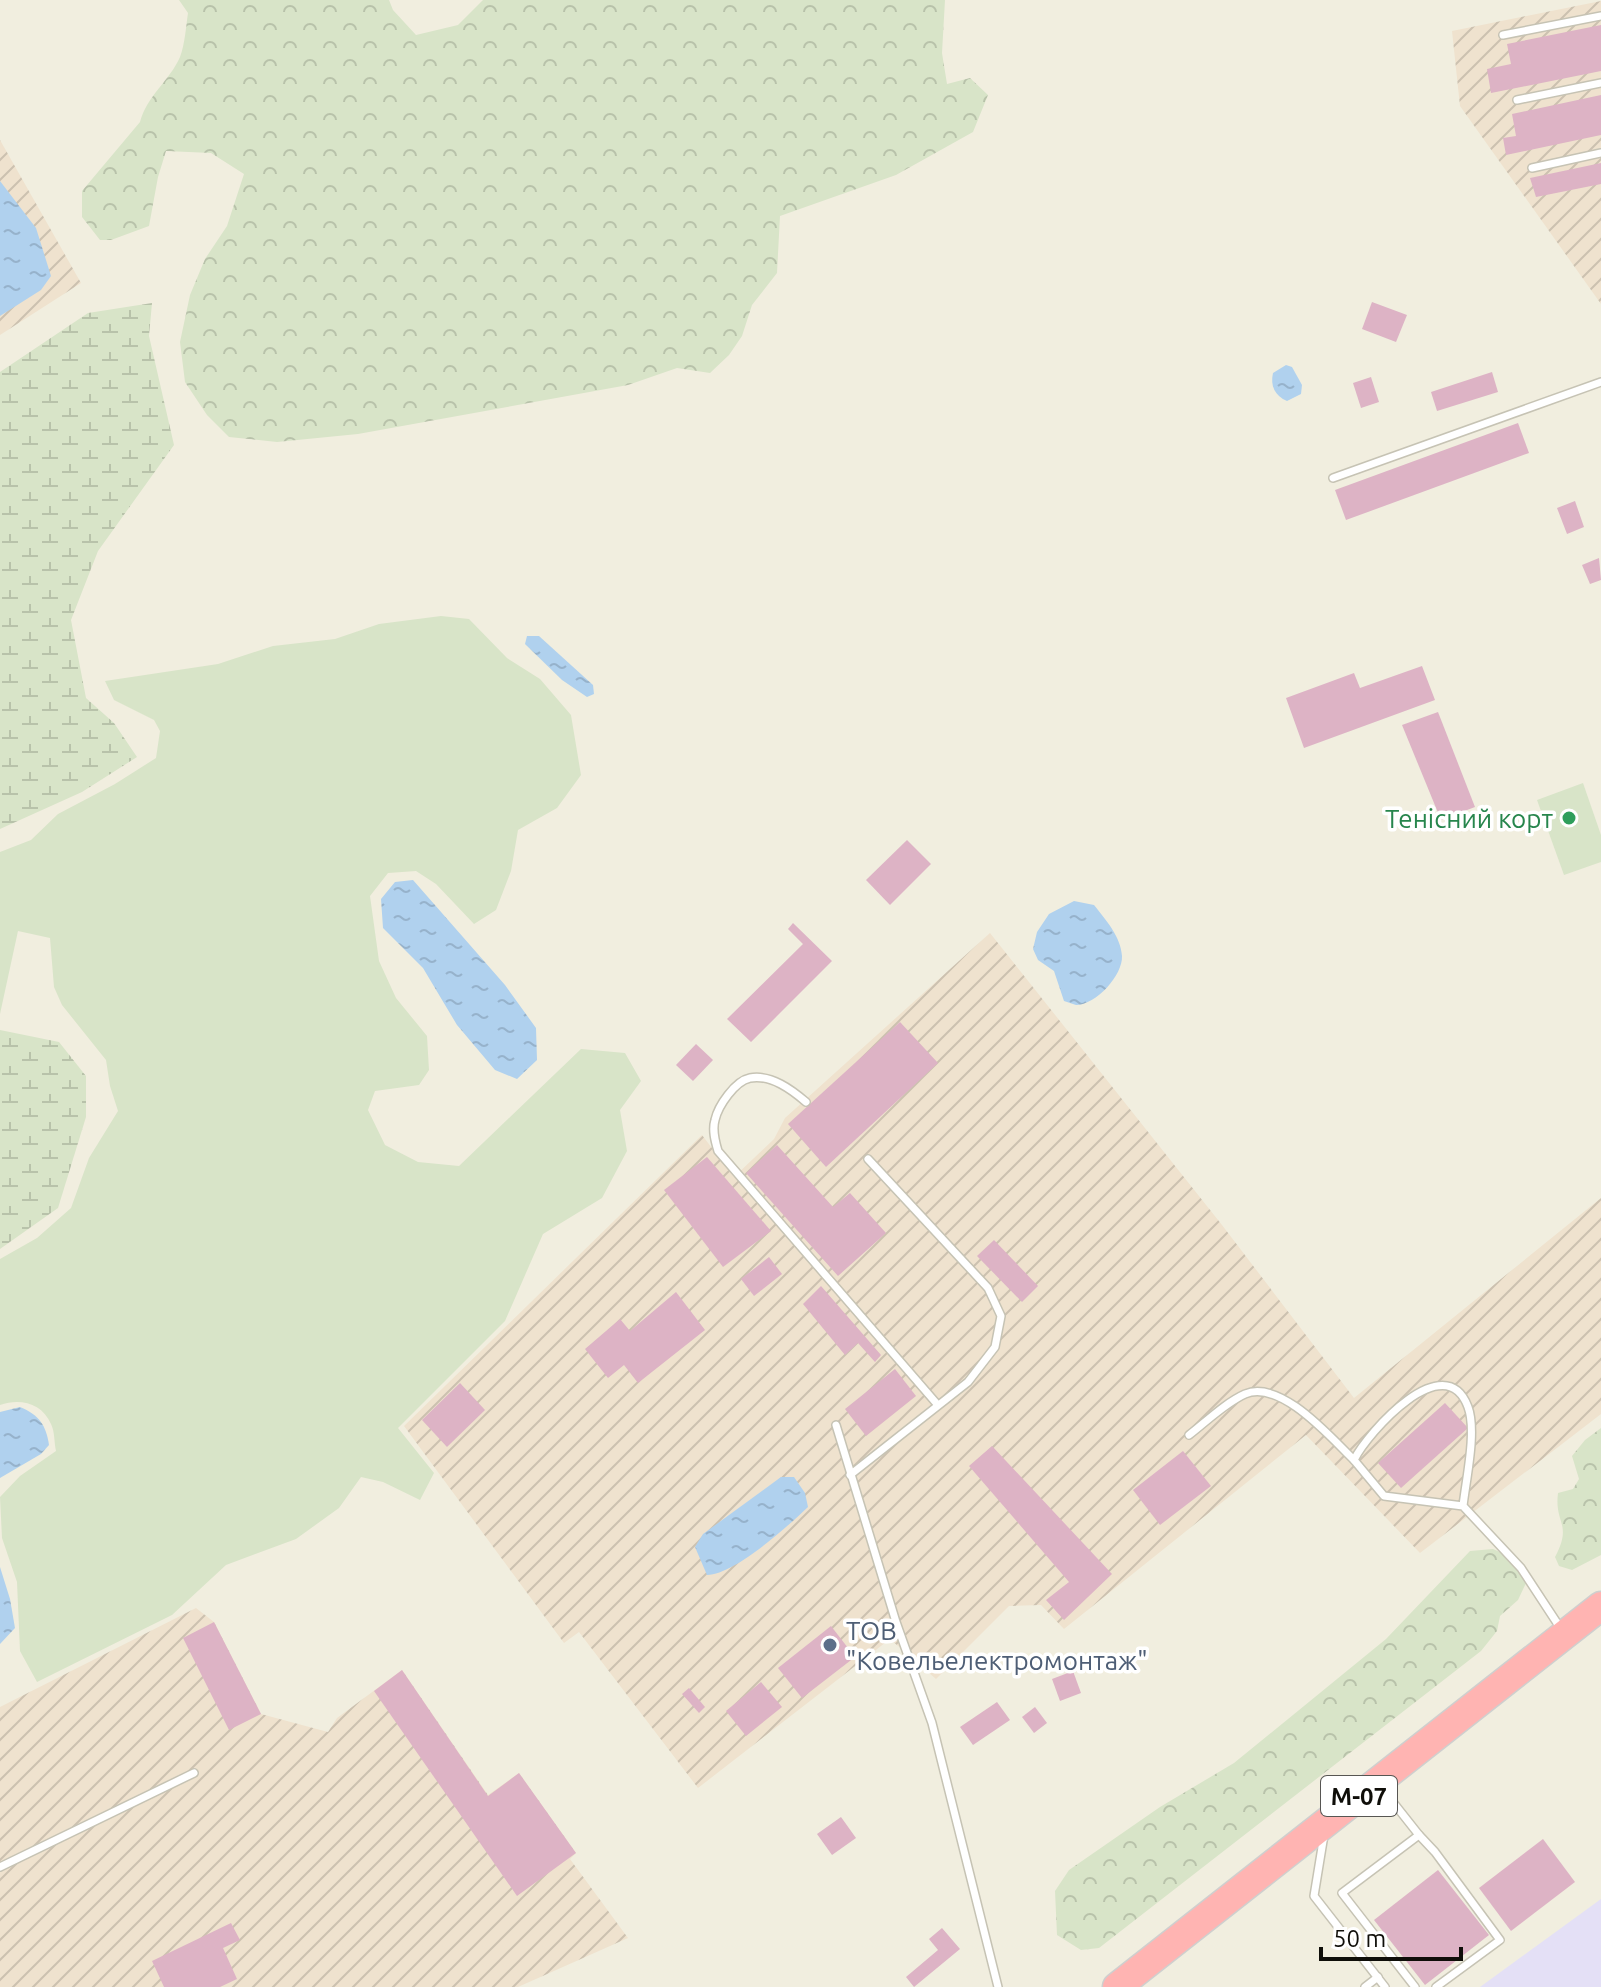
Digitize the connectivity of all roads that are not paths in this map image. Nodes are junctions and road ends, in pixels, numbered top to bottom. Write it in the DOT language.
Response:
graph roads {
  1 [pos="1601,16"];
  2 [pos="1503,35"];
  3 [pos="1601,83"];
  4 [pos="1517,100"];
  5 [pos="1601,153"];
  6 [pos="1532,168"];
  7 [pos="1601,382"];
  8 [pos="1333,478"];
  9 [pos="806,1102"];
  10 [pos="868,1159"];
  11 [pos="937,1404"];
  12 [pos="836,1425"];
  13 [pos="1189,1435"];
  14 [pos="1354,1460"];
  15 [pos="850,1475"];
  16 [pos="1463,1506"];
  17 [pos="1601,1606"];
  18 [pos="1565,1634"];
  19 [pos="194,1773"];
  20 [pos="1378,1782"];
  21 [pos="1326,1822"];
  22 [pos="1419,1835"];
  23 [pos="0,1867"];
  24 [pos="1378,1977"];
  25 [pos="998,1987"];
  26 [pos="1117,1987"];
  27 [pos="1365,1987"];
  28 [pos="1385,1987"];
  29 [pos="1415,1987"];
  30 [pos="1436,1987"];
  1 -- 2 [label="lane"];
  3 -- 4 [label="lane"];
  5 -- 6 [label="lane"];
  7 -- 8 [label="lane"];
  9 -- 11 [label="lane"];
  10 -- 11 [label="lane"];
  11 -- 15 [label="lane"];
  12 -- 15 [label="lane"];
  13 -- 14 [label="lane"];
  14 -- 16 [label="lane"];
  14 -- 16 [label="lane"];
  15 -- 25 [label="lane"];
  16 -- 18 [label="lane"];
  17 -- 18 [label="highway, М-07"];
  18 -- 20 [label="highway, М-07"];
  19 -- 23 [label="lane"];
  20 -- 21 [label="highway, М-07"];
  20 -- 22 [label="lane"];
  21 -- 24 [label="lane"];
  21 -- 26 [label="highway, М-07"];
  22 -- 29 [label="lane"];
  22 -- 30 [label="lane"];
  24 -- 27 [label="lane"];
  24 -- 28 [label="lane"];
}
